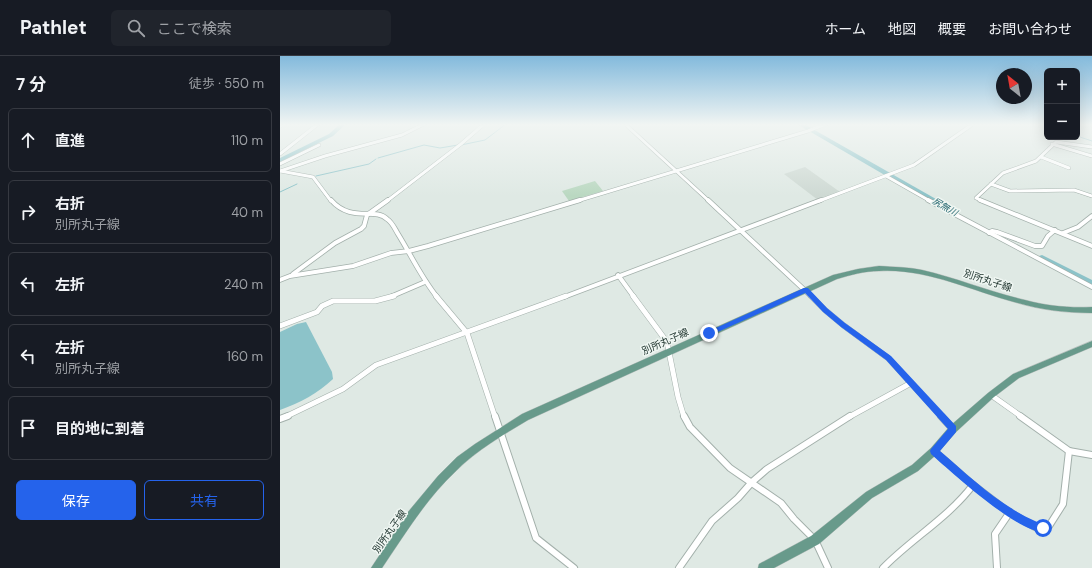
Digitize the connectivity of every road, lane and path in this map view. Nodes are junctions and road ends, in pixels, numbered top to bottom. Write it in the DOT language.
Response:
graph roads {
  1 [pos="313,148"];
  2 [pos="354,148"];
  3 [pos="456,148"];
  4 [pos="651,148"];
  5 [pos="750,148"];
  6 [pos="940,148"];
  7 [pos="1049,148"];
  8 [pos="1065,148"];
  9 [pos="1092,156"];
  10 [pos="1041,157"];
  11 [pos="280,164"];
  12 [pos="1075,165"];
  13 [pos="280,171"];
  14 [pos="676,171"];
  15 [pos="886,176"];
  16 [pos="991,184"];
  17 [pos="1092,196"];
  18 [pos="367,215"];
  19 [pos="1092,216"];
  20 [pos="740,230"];
  21 [pos="1055,230"];
  22 [pos="990,232"];
  23 [pos="1063,233"];
  24 [pos="1092,246"];
  25 [pos="409,251"];
  26 [pos="618,275"];
  27 [pos="290,276"];
  28 [pos="280,280"];
  29 [pos="425,282"];
  30 [pos="1092,287"];
  31 [pos="806,290"];
  32 [pos="1092,310"];
  33 [pos="280,326"];
  34 [pos="467,333"];
  35 [pos="1092,344"];
  36 [pos="670,351"];
  37 [pos="912,383"];
  38 [pos="991,395"];
  39 [pos="280,419"];
  40 [pos="953,429"];
  41 [pos="499,431"];
  42 [pos="934,451"];
  43 [pos="1069,451"];
  44 [pos="1092,454"];
  45 [pos="752,482"];
  46 [pos="973,485"];
  47 [pos="1010,512"];
  48 [pos="814,540"];
  49 [pos="376,568"];
  50 [pos="574,568"];
  51 [pos="679,568"];
  52 [pos="763,568"];
  53 [pos="828,568"];
  54 [pos="883,568"];
  55 [pos="997,568"];
  1 -- 11 [label="street"];
  2 -- 13 [label="street"];
  3 -- 18 [label="street"];
  4 -- 14 [label="street"];
  5 -- 14 [label="street"];
  6 -- 15 [label="street"];
  7 -- 10 [label="street"];
  8 -- 9 [label="street"];
  10 -- 12 [label="street"];
  10 -- 16 [label="street"];
  13 -- 18 [label="street"];
  14 -- 20 [label="street"];
  14 -- 25 [label="street"];
  15 -- 20 [label="street"];
  15 -- 22 [label="street"];
  16 -- 17 [label="street"];
  16 -- 21 [label="street"];
  18 -- 25 [label="street"];
  18 -- 27 [label="street"];
  19 -- 23 [label="street"];
  20 -- 26 [label="street"];
  20 -- 31 [label="street"];
  21 -- 22 [label="street"];
  21 -- 23 [label="street"];
  22 -- 30 [label="street"];
  23 -- 24 [label="street"];
  25 -- 27 [label="street"];
  25 -- 29 [label="street"];
  26 -- 34 [label="street"];
  26 -- 36 [label="street"];
  27 -- 28 [label="street"];
  29 -- 33 [label="street"];
  29 -- 34 [label="street"];
  31 -- 32 [label="main road, 別所丸子線"];
  31 -- 36 [label="main road, 別所丸子線"];
  31 -- 37 [label="street"];
  34 -- 39 [label="street"];
  34 -- 41 [label="street"];
  35 -- 38 [label="main road"];
  36 -- 41 [label="main road, 別所丸子線"];
  36 -- 45 [label="street"];
  37 -- 40 [label="street"];
  37 -- 45 [label="street"];
  38 -- 40 [label="main road"];
  38 -- 43 [label="street"];
  40 -- 42 [label="main road"];
  41 -- 49 [label="main road, 別所丸子線"];
  41 -- 50 [label="street"];
  42 -- 46 [label="street"];
  42 -- 48 [label="main road"];
  43 -- 44 [label="street"];
  43 -- 47 [label="street"];
  45 -- 48 [label="street"];
  45 -- 51 [label="street"];
  46 -- 47 [label="street"];
  46 -- 54 [label="street"];
  47 -- 55 [label="street"];
  48 -- 52 [label="main road"];
  48 -- 53 [label="street"];
}
